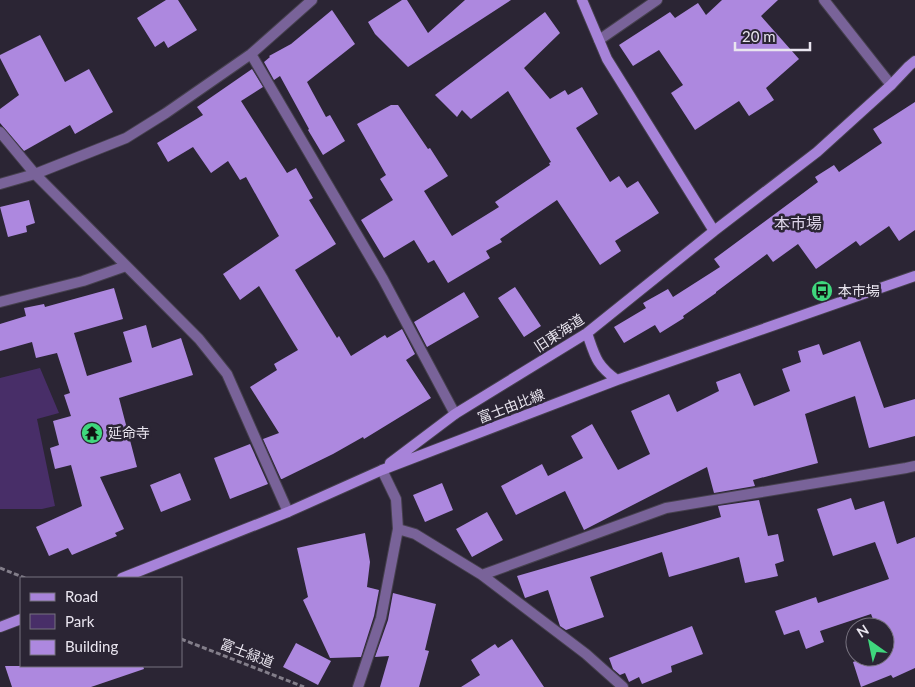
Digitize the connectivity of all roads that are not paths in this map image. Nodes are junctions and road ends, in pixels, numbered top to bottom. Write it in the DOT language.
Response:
graph roads {
  1 [pos="312,0"];
  2 [pos="582,0"];
  3 [pos="657,0"];
  4 [pos="824,0"];
  5 [pos="599,40"];
  6 [pos="251,54"];
  7 [pos="915,61"];
  8 [pos="891,85"];
  9 [pos="0,132"];
  10 [pos="35,174"];
  11 [pos="0,184"];
  12 [pos="714,231"];
  13 [pos="126,266"];
  14 [pos="915,276"];
  15 [pos="0,302"];
  16 [pos="587,333"];
  17 [pos="617,380"];
  18 [pos="455,414"];
  19 [pos="915,466"];
  20 [pos="382,470"];
  21 [pos="288,512"];
  22 [pos="398,529"];
  23 [pos="482,575"];
  24 [pos="125,577"];
  25 [pos="20,619"];
  26 [pos="0,627"];
  27 [pos="358,687"];
  28 [pos="623,687"];
  1 -- 6 [label="street"];
  2 -- 5 [label="street"];
  3 -- 5 [label="street"];
  4 -- 8 [label="street"];
  5 -- 12 [label="street"];
  6 -- 10 [label="street"];
  6 -- 18 [label="street"];
  7 -- 8 [label="street, 旧東海道"];
  8 -- 12 [label="street, 旧東海道"];
  9 -- 10 [label="street"];
  10 -- 11 [label="street"];
  10 -- 13 [label="street"];
  12 -- 16 [label="street, 旧東海道"];
  13 -- 15 [label="street"];
  13 -- 21 [label="street"];
  14 -- 17 [label="street, 富士由比線"];
  16 -- 17 [label="street"];
  16 -- 18 [label="street, 旧東海道"];
  17 -- 20 [label="street, 富士由比線"];
  18 -- 20 [label="street, 旧東海道"];
  19 -- 23 [label="street"];
  20 -- 21 [label="street, 富士由比線"];
  20 -- 22 [label="street"];
  21 -- 24 [label="street, 富士由比線"];
  22 -- 23 [label="street"];
  22 -- 27 [label="street"];
  23 -- 28 [label="street"];
  25 -- 26 [label="street"];
}
